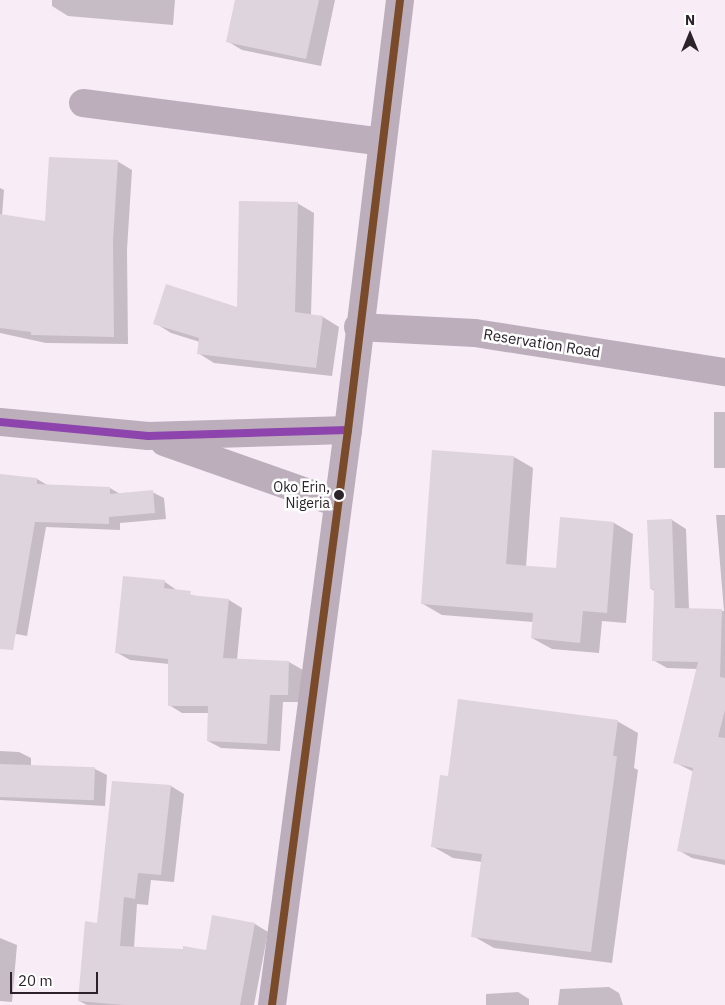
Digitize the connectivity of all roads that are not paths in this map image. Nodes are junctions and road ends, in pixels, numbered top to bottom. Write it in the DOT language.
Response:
graph roads {
  1 [pos="400,0"];
  2 [pos="83,103"];
  3 [pos="382,142"];
  4 [pos="358,327"];
  5 [pos="725,372"];
  6 [pos="0,422"];
  7 [pos="348,430"];
  8 [pos="148,436"];
  9 [pos="337,503"];
  10 [pos="272,1005"];
  1 -- 3 [label="street"];
  2 -- 3 [label="street"];
  3 -- 4 [label="street"];
  4 -- 5 [label="street, Reservation Road"];
  4 -- 7 [label="street"];
  6 -- 8 [label="street"];
  7 -- 8 [label="street"];
  7 -- 9 [label="street"];
  8 -- 9 [label="street"];
  9 -- 10 [label="street"];
}
